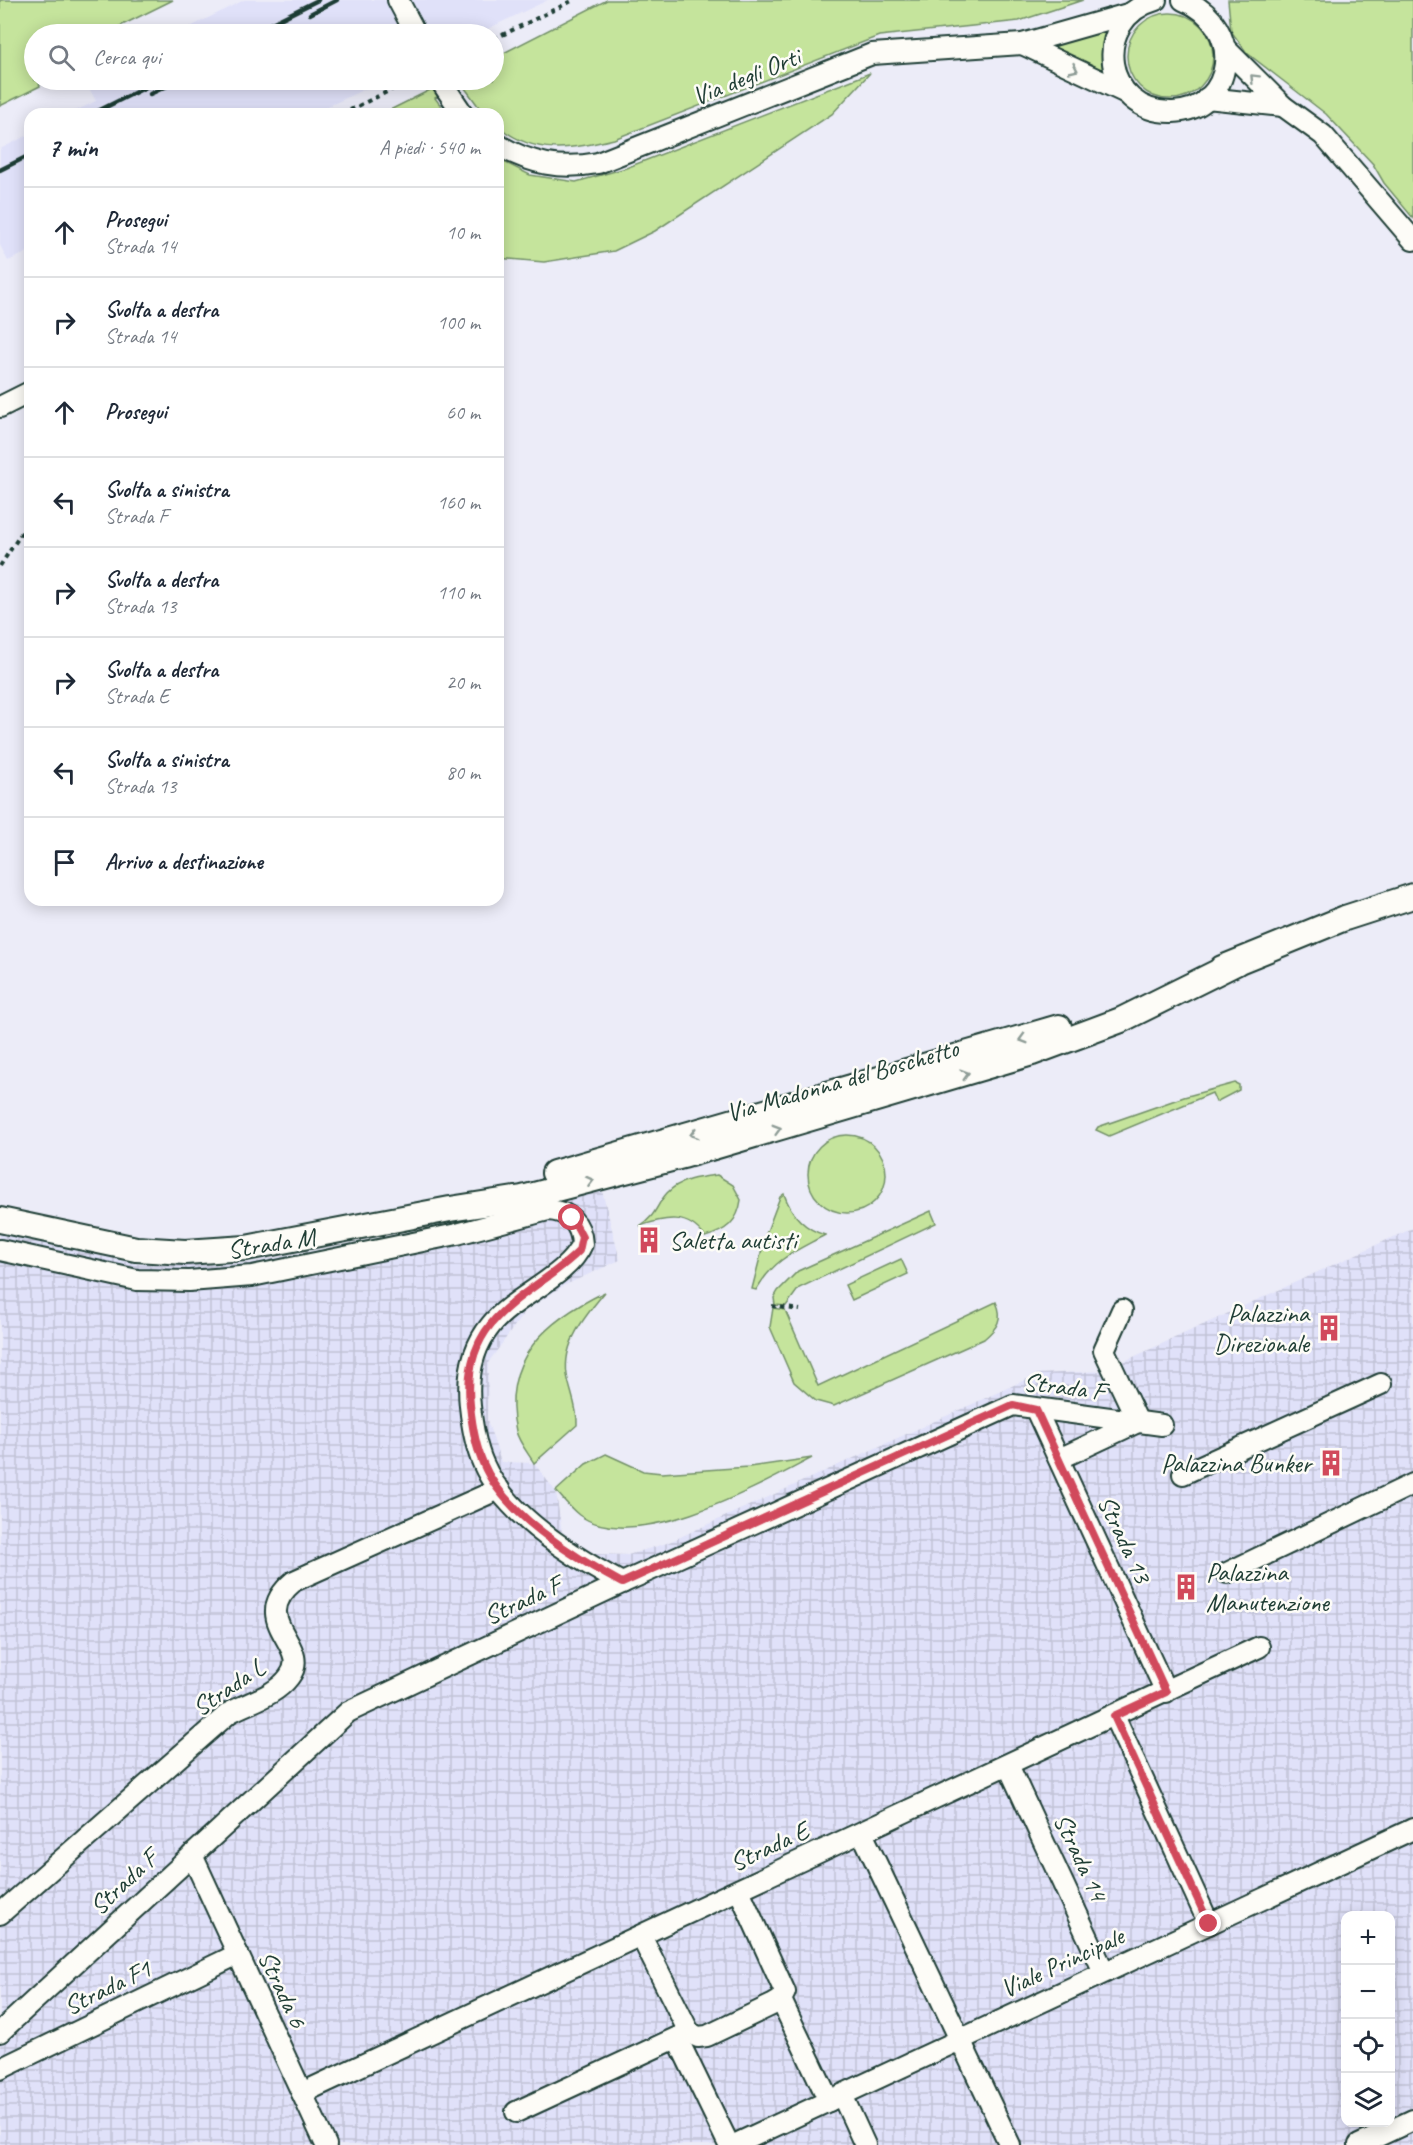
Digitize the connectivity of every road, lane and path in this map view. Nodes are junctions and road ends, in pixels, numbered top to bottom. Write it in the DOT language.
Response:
graph roads {
  1 [pos="398,0"];
  2 [pos="574,0"];
  3 [pos="1156,0"];
  4 [pos="1184,0"];
  5 [pos="1213,8"];
  6 [pos="1131,13"];
  7 [pos="411,24"];
  8 [pos="504,34"];
  9 [pos="1022,44"];
  10 [pos="1226,49"];
  11 [pos="391,90"];
  12 [pos="447,90"];
  13 [pos="1126,93"];
  14 [pos="1208,98"];
  15 [pos="1283,106"];
  16 [pos="354,108"];
  17 [pos="459,108"];
  18 [pos="504,148"];
  19 [pos="1413,240"];
  20 [pos="24,395"];
  21 [pos="0,407"];
  22 [pos="24,529"];
  23 [pos="0,566"];
  24 [pos="1413,896"];
  25 [pos="0,1220"];
  26 [pos="0,1250"];
  27 [pos="772,1306"];
  28 [pos="800,1310"];
  29 [pos="1122,1310"];
  30 [pos="1381,1384"];
  31 [pos="1036,1410"];
  32 [pos="1138,1422"];
  33 [pos="1162,1425"];
  34 [pos="1059,1459"];
  35 [pos="1183,1474"];
  36 [pos="1413,1484"];
  37 [pos="499,1489"];
  38 [pos="1227,1573"];
  39 [pos="622,1583"];
  40 [pos="1259,1647"];
  41 [pos="1166,1692"];
  42 [pos="1114,1716"];
  43 [pos="1008,1765"];
  44 [pos="1413,1829"];
  45 [pos="862,1833"];
  46 [pos="192,1855"];
  47 [pos="739,1890"];
  48 [pos="0,1914"];
  49 [pos="1209,1924"];
  50 [pos="641,1936"];
  51 [pos="238,1954"];
  52 [pos="1104,1972"];
  53 [pos="781,2000"];
  54 [pos="0,2032"];
  55 [pos="683,2035"];
  56 [pos="960,2040"];
  57 [pos="0,2069"];
  58 [pos="302,2093"];
  59 [pos="836,2098"];
  60 [pos="516,2112"];
  61 [pos="1413,2120"];
  62 [pos="326,2145"];
  63 [pos="729,2145"];
  64 [pos="734,2145"];
  65 [pos="866,2145"];
  66 [pos="1010,2145"];
  67 [pos="1359,2145"];
  1 -- 7 [label="street"];
  2 -- 8 [label="path"];
  3 -- 6 [label="street, Via degli Orti"];
  4 -- 5 [label="street"];
  5 -- 10 [label="street"];
  6 -- 9 [label="street, Via degli Orti"];
  6 -- 13 [label="street"];
  9 -- 13 [label="street, Via degli Orti, one-way"];
  9 -- 18 [label="street, Via degli Orti"];
  10 -- 14 [label="street"];
  15 -- 10 [label="street, one-way"];
  11 -- 16 [label="path"];
  12 -- 17 [label="street"];
  13 -- 14 [label="street, Via degli Orti"];
  14 -- 15 [label="street"];
  15 -- 19 [label="street"];
  20 -- 21 [label="street"];
  22 -- 23 [label="path"];
  24 -- 25 [label="main road, Via Madonna del Boschetto"];
  26 -- 37 [label="street, Strada M"];
  27 -- 28 [label="path"];
  29 -- 32 [label="street"];
  30 -- 35 [label="street"];
  31 -- 32 [label="street, Strada F"];
  31 -- 34 [label="street, Strada 13"];
  31 -- 39 [label="street, Strada F"];
  32 -- 33 [label="street, Strada F"];
  32 -- 34 [label="street"];
  34 -- 41 [label="street, Strada 13"];
  36 -- 38 [label="street"];
  37 -- 39 [label="street"];
  37 -- 48 [label="street, Strada L"];
  39 -- 46 [label="street, Strada F"];
  40 -- 41 [label="street, Strada E"];
  41 -- 42 [label="street, Strada E"];
  42 -- 43 [label="street, Strada E"];
  42 -- 49 [label="street"];
  43 -- 45 [label="street, Strada E"];
  43 -- 52 [label="street, Strada 14"];
  44 -- 49 [label="street, Viale Principale"];
  45 -- 47 [label="street, Strada E"];
  45 -- 56 [label="street"];
  46 -- 51 [label="street, Strada 6"];
  46 -- 54 [label="street, Strada F"];
  47 -- 50 [label="street, Strada E"];
  47 -- 53 [label="street"];
  49 -- 52 [label="street, Viale Principale"];
  50 -- 55 [label="street"];
  50 -- 58 [label="street, Strada E"];
  51 -- 57 [label="street, Strada F1"];
  51 -- 58 [label="street, Strada 6"];
  52 -- 56 [label="street, Viale Principale"];
  53 -- 55 [label="street"];
  53 -- 59 [label="street"];
  55 -- 60 [label="street"];
  55 -- 63 [label="street"];
  56 -- 59 [label="street, Viale Principale"];
  56 -- 66 [label="street"];
  58 -- 62 [label="street, Strada 6"];
  59 -- 64 [label="street, Viale Principale"];
  59 -- 65 [label="street"];
  61 -- 67 [label="street"];
}
